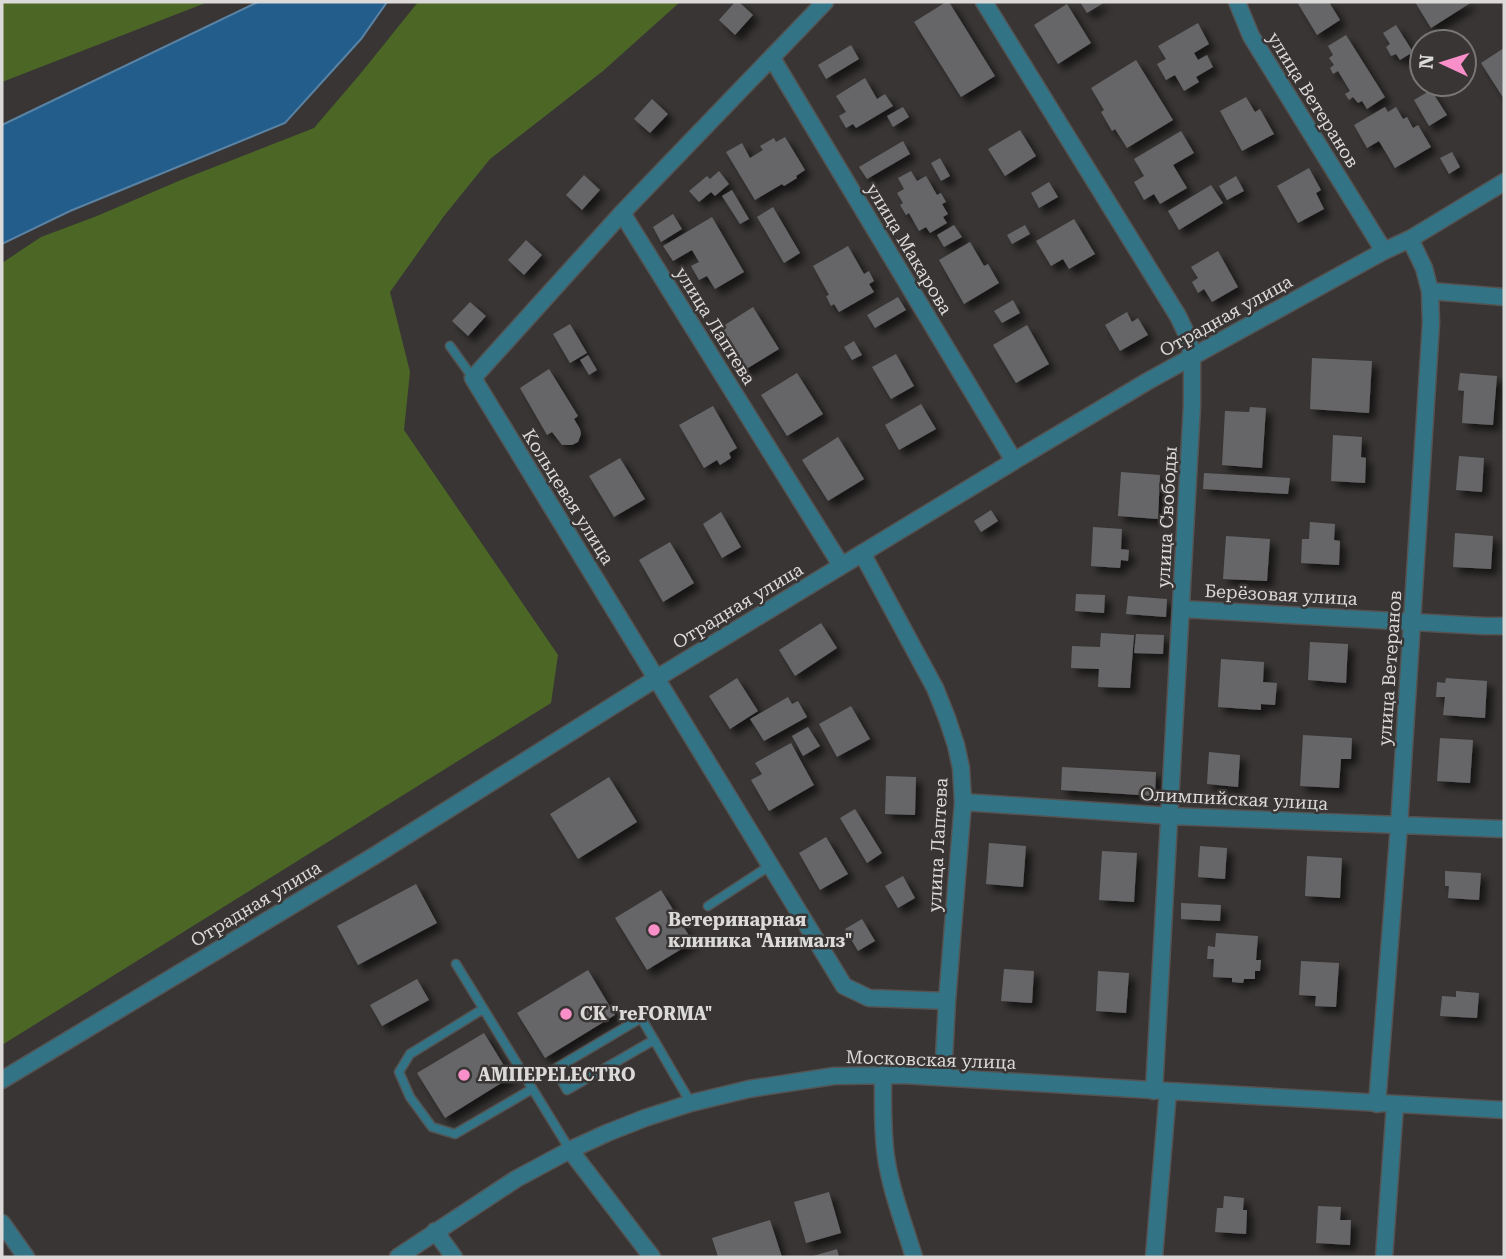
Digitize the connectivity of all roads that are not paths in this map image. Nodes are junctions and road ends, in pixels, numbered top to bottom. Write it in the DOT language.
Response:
graph roads {
  1 [pos="825,2"];
  2 [pos="984,2"];
  3 [pos="1237,2"];
  4 [pos="772,58"];
  5 [pos="1504,182"];
  6 [pos="622,213"];
  7 [pos="1410,239"];
  8 [pos="1384,251"];
  9 [pos="1430,291"];
  10 [pos="1504,297"];
  11 [pos="450,346"];
  12 [pos="1192,357"];
  13 [pos="473,378"];
  14 [pos="1014,461"];
  15 [pos="862,553"];
  16 [pos="841,565"];
  17 [pos="1181,609"];
  18 [pos="1412,622"];
  19 [pos="1504,626"];
  20 [pos="657,678"];
  21 [pos="962,802"];
  22 [pos="1170,816"];
  23 [pos="1399,826"];
  24 [pos="1504,829"];
  25 [pos="771,865"];
  26 [pos="708,906"];
  27 [pos="456,964"];
  28 [pos="947,1002"];
  29 [pos="483,1009"];
  30 [pos="654,1040"];
  31 [pos="883,1074"];
  32 [pos="943,1077"];
  33 [pos="2,1080"];
  34 [pos="532,1089"];
  35 [pos="1161,1091"];
  36 [pos="691,1103"];
  37 [pos="1377,1104"];
  38 [pos="1395,1105"];
  39 [pos="1504,1110"];
  40 [pos="570,1150"];
  41 [pos="2,1223"];
  42 [pos="435,1231"];
  43 [pos="26,1257"];
  44 [pos="398,1257"];
  45 [pos="454,1257"];
  46 [pos="652,1257"];
  47 [pos="914,1257"];
  48 [pos="1154,1257"];
  49 [pos="1384,1257"];
  1 -- 4 [label="street"];
  2 -- 12 [label="street, улица Свободы"];
  3 -- 8 [label="street, улица Ветеранов"];
  4 -- 6 [label="street"];
  4 -- 14 [label="street, улица Макарова"];
  5 -- 7 [label="street, Отрадная улица"];
  6 -- 13 [label="street"];
  6 -- 16 [label="street, улица Лаптева"];
  7 -- 8 [label="street, Отрадная улица"];
  7 -- 9 [label="street, улица Ветеранов"];
  8 -- 12 [label="street, Отрадная улица"];
  9 -- 10 [label="street"];
  9 -- 18 [label="street, улица Ветеранов"];
  11 -- 13 [label="lane"];
  12 -- 14 [label="street, Отрадная улица"];
  12 -- 17 [label="street, улица Свободы"];
  13 -- 20 [label="street, Кольцевая улица"];
  14 -- 15 [label="street, Отрадная улица"];
  15 -- 16 [label="street, Отрадная улица"];
  15 -- 21 [label="street, улица Лаптева"];
  16 -- 20 [label="street, Отрадная улица"];
  17 -- 18 [label="street, Берёзовая улица"];
  17 -- 22 [label="street, улица Свободы"];
  18 -- 19 [label="street, Берёзовая улица"];
  18 -- 23 [label="street, улица Ветеранов"];
  20 -- 25 [label="street, Кольцевая улица"];
  20 -- 33 [label="street, Отрадная улица"];
  21 -- 22 [label="street, Олимпийская улица"];
  21 -- 28 [label="street, улица Лаптева"];
  22 -- 23 [label="street, Олимпийская улица"];
  22 -- 35 [label="street, улица Свободы"];
  23 -- 24 [label="street, Олимпийская улица"];
  23 -- 37 [label="street, улица Ветеранов"];
  25 -- 26 [label="lane"];
  25 -- 28 [label="street, Кольцевая улица"];
  27 -- 29 [label="lane"];
  28 -- 32 [label="street, улица Лаптева"];
  29 -- 34 [label="lane"];
  29 -- 34 [label="lane"];
  30 -- 30 [label="lane"];
  30 -- 36 [label="lane"];
  31 -- 32 [label="street, Московская улица"];
  31 -- 36 [label="street, Московская улица"];
  31 -- 47 [label="street"];
  32 -- 35 [label="street, Московская улица"];
  34 -- 40 [label="lane"];
  35 -- 37 [label="street, Московская улица"];
  35 -- 48 [label="street, улица Свободы"];
  36 -- 40 [label="street, Московская улица"];
  37 -- 38 [label="street, Московская улица"];
  38 -- 39 [label="street, Московская улица"];
  38 -- 49 [label="street"];
  40 -- 42 [label="street, Московская улица"];
  40 -- 46 [label="street"];
  41 -- 43 [label="street"];
  42 -- 44 [label="street, Московская улица"];
  42 -- 45 [label="street"];
}
